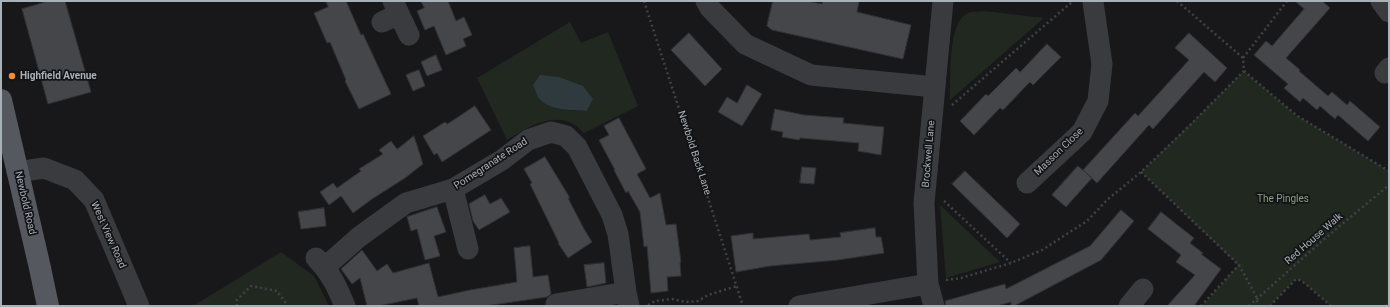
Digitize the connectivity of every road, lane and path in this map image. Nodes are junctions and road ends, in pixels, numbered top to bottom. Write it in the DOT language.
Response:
graph roads {
  1 [pos="644,1"];
  2 [pos="706,1"];
  3 [pos="944,1"];
  4 [pos="1087,1"];
  5 [pos="1177,1"];
  6 [pos="1288,1"];
  7 [pos="1381,1"];
  8 [pos="391,12"];
  9 [pos="1389,12"];
  10 [pos="409,35"];
  11 [pos="1242,58"];
  12 [pos="1244,71"];
  13 [pos="935,87"];
  14 [pos="1,100"];
  15 [pos="932,123"];
  16 [pos="1389,171"];
  17 [pos="17,172"];
  18 [pos="1141,172"];
  19 [pos="1026,183"];
  20 [pos="926,185"];
  21 [pos="1389,185"];
  22 [pos="453,189"];
  23 [pos="468,249"];
  24 [pos="1011,263"];
  25 [pos="1239,266"];
  26 [pos="928,284"];
  27 [pos="737,286"];
  28 [pos="1143,289"];
  29 [pos="1257,298"];
  30 [pos="628,299"];
  31 [pos="1389,302"];
  32 [pos="556,304"];
  33 [pos="48,306"];
  34 [pos="139,306"];
  35 [pos="237,306"];
  36 [pos="288,306"];
  37 [pos="345,306"];
  38 [pos="645,306"];
  39 [pos="743,306"];
  40 [pos="799,306"];
  41 [pos="934,306"];
  42 [pos="1129,306"];
  43 [pos="1201,306"];
  44 [pos="1249,306"];
  45 [pos="1257,306"];
  46 [pos="1270,306"];
  47 [pos="1331,306"];
  48 [pos="1386,306"];
  1 -- 27 [label="path, Newbold Back Lane"];
  2 -- 13 [label="street"];
  3 -- 13 [label="street, Brockwell Lane"];
  4 -- 15 [label="path"];
  4 -- 19 [label="street, Masson Close"];
  5 -- 11 [label="path"];
  6 -- 11 [label="path"];
  7 -- 9 [label="street"];
  8 -- 10 [label="street"];
  11 -- 12 [label="path"];
  12 -- 16 [label="path"];
  12 -- 18 [label="path"];
  13 -- 15 [label="street, Brockwell Lane"];
  14 -- 17 [label="main road, Newbold Road"];
  15 -- 20 [label="street, Brockwell Lane"];
  17 -- 33 [label="main road, Newbold Road"];
  17 -- 34 [label="street, West View Road"];
  18 -- 24 [label="path"];
  18 -- 25 [label="path"];
  20 -- 24 [label="path"];
  20 -- 26 [label="street, Brockwell Lane"];
  21 -- 29 [label="path, Red House Walk"];
  22 -- 23 [label="street"];
  22 -- 30 [label="street, Pomegranate Road"];
  22 -- 37 [label="street, Pomegranate Road"];
  24 -- 26 [label="path"];
  25 -- 29 [label="path"];
  25 -- 43 [label="path"];
  26 -- 40 [label="street"];
  26 -- 41 [label="street, Brockwell Lane"];
  27 -- 38 [label="path"];
  27 -- 39 [label="path, Newbold Back Lane"];
  28 -- 42 [label="street"];
  29 -- 44 [label="path, Red House Walk"];
  29 -- 45 [label="path"];
  30 -- 32 [label="street"];
  31 -- 48 [label="path"];
  35 -- 36 [label="path"];
  46 -- 47 [label="path"];
}
